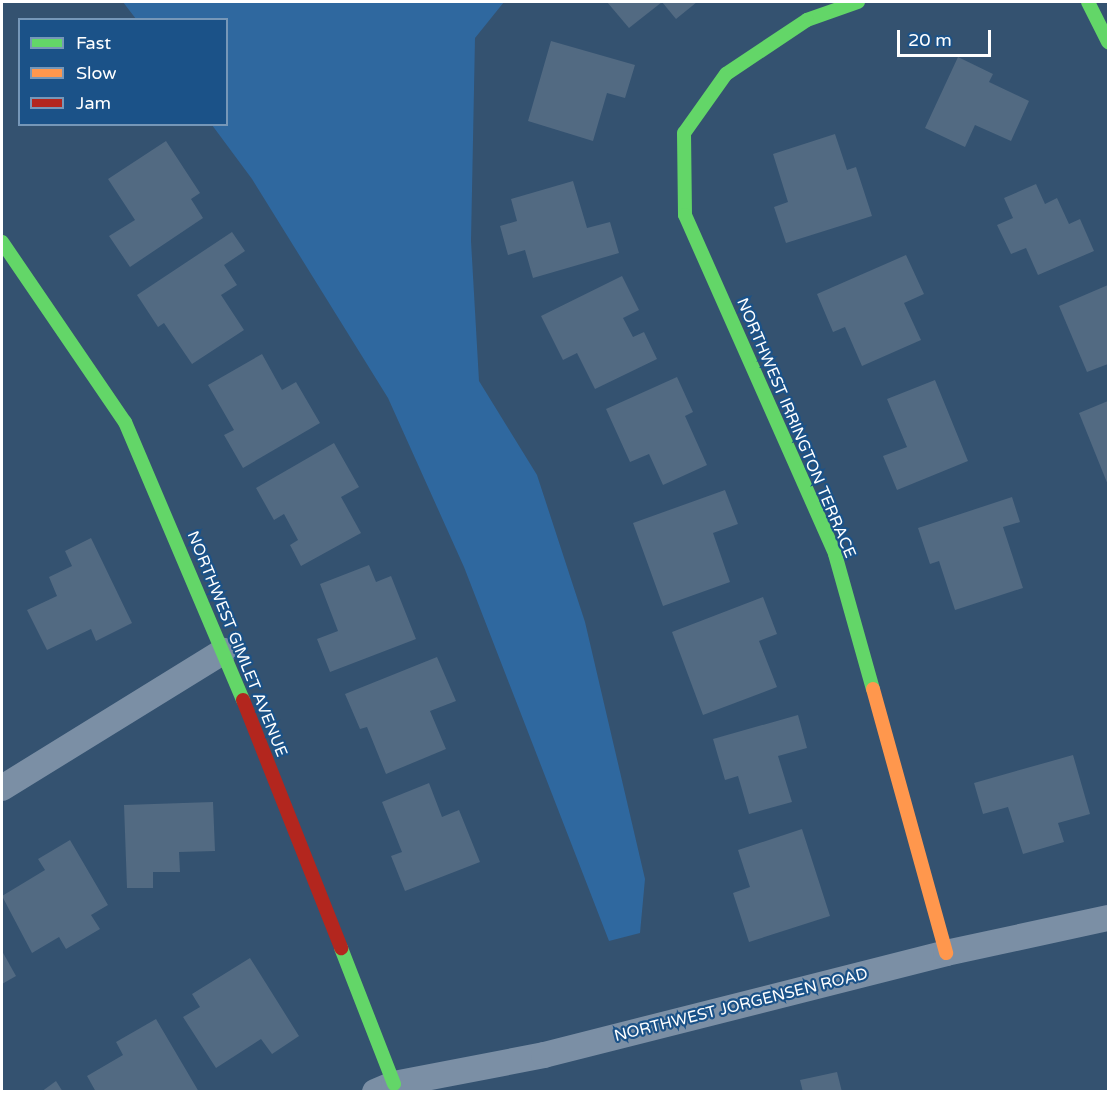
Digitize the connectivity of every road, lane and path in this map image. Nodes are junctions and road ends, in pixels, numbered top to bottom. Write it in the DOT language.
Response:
graph roads {
  1 [pos="858,2"];
  2 [pos="1088,2"];
  3 [pos="1108,42"];
  4 [pos="2,242"];
  5 [pos="224,651"];
  6 [pos="2,788"];
  7 [pos="1108,918"];
  8 [pos="945,952"];
  9 [pos="384,1088"];
  1 -- 8 [label="street, NORTHWEST IRRINGTON TERRACE"];
  2 -- 3 [label="street"];
  4 -- 5 [label="street, NORTHWEST GIMLET AVENUE"];
  5 -- 6 [label="street"];
  5 -- 9 [label="street, NORTHWEST GIMLET AVENUE"];
  7 -- 8 [label="street, NORTHWEST JORGENSEN ROAD"];
  8 -- 9 [label="street, NORTHWEST JORGENSEN ROAD"];
}
